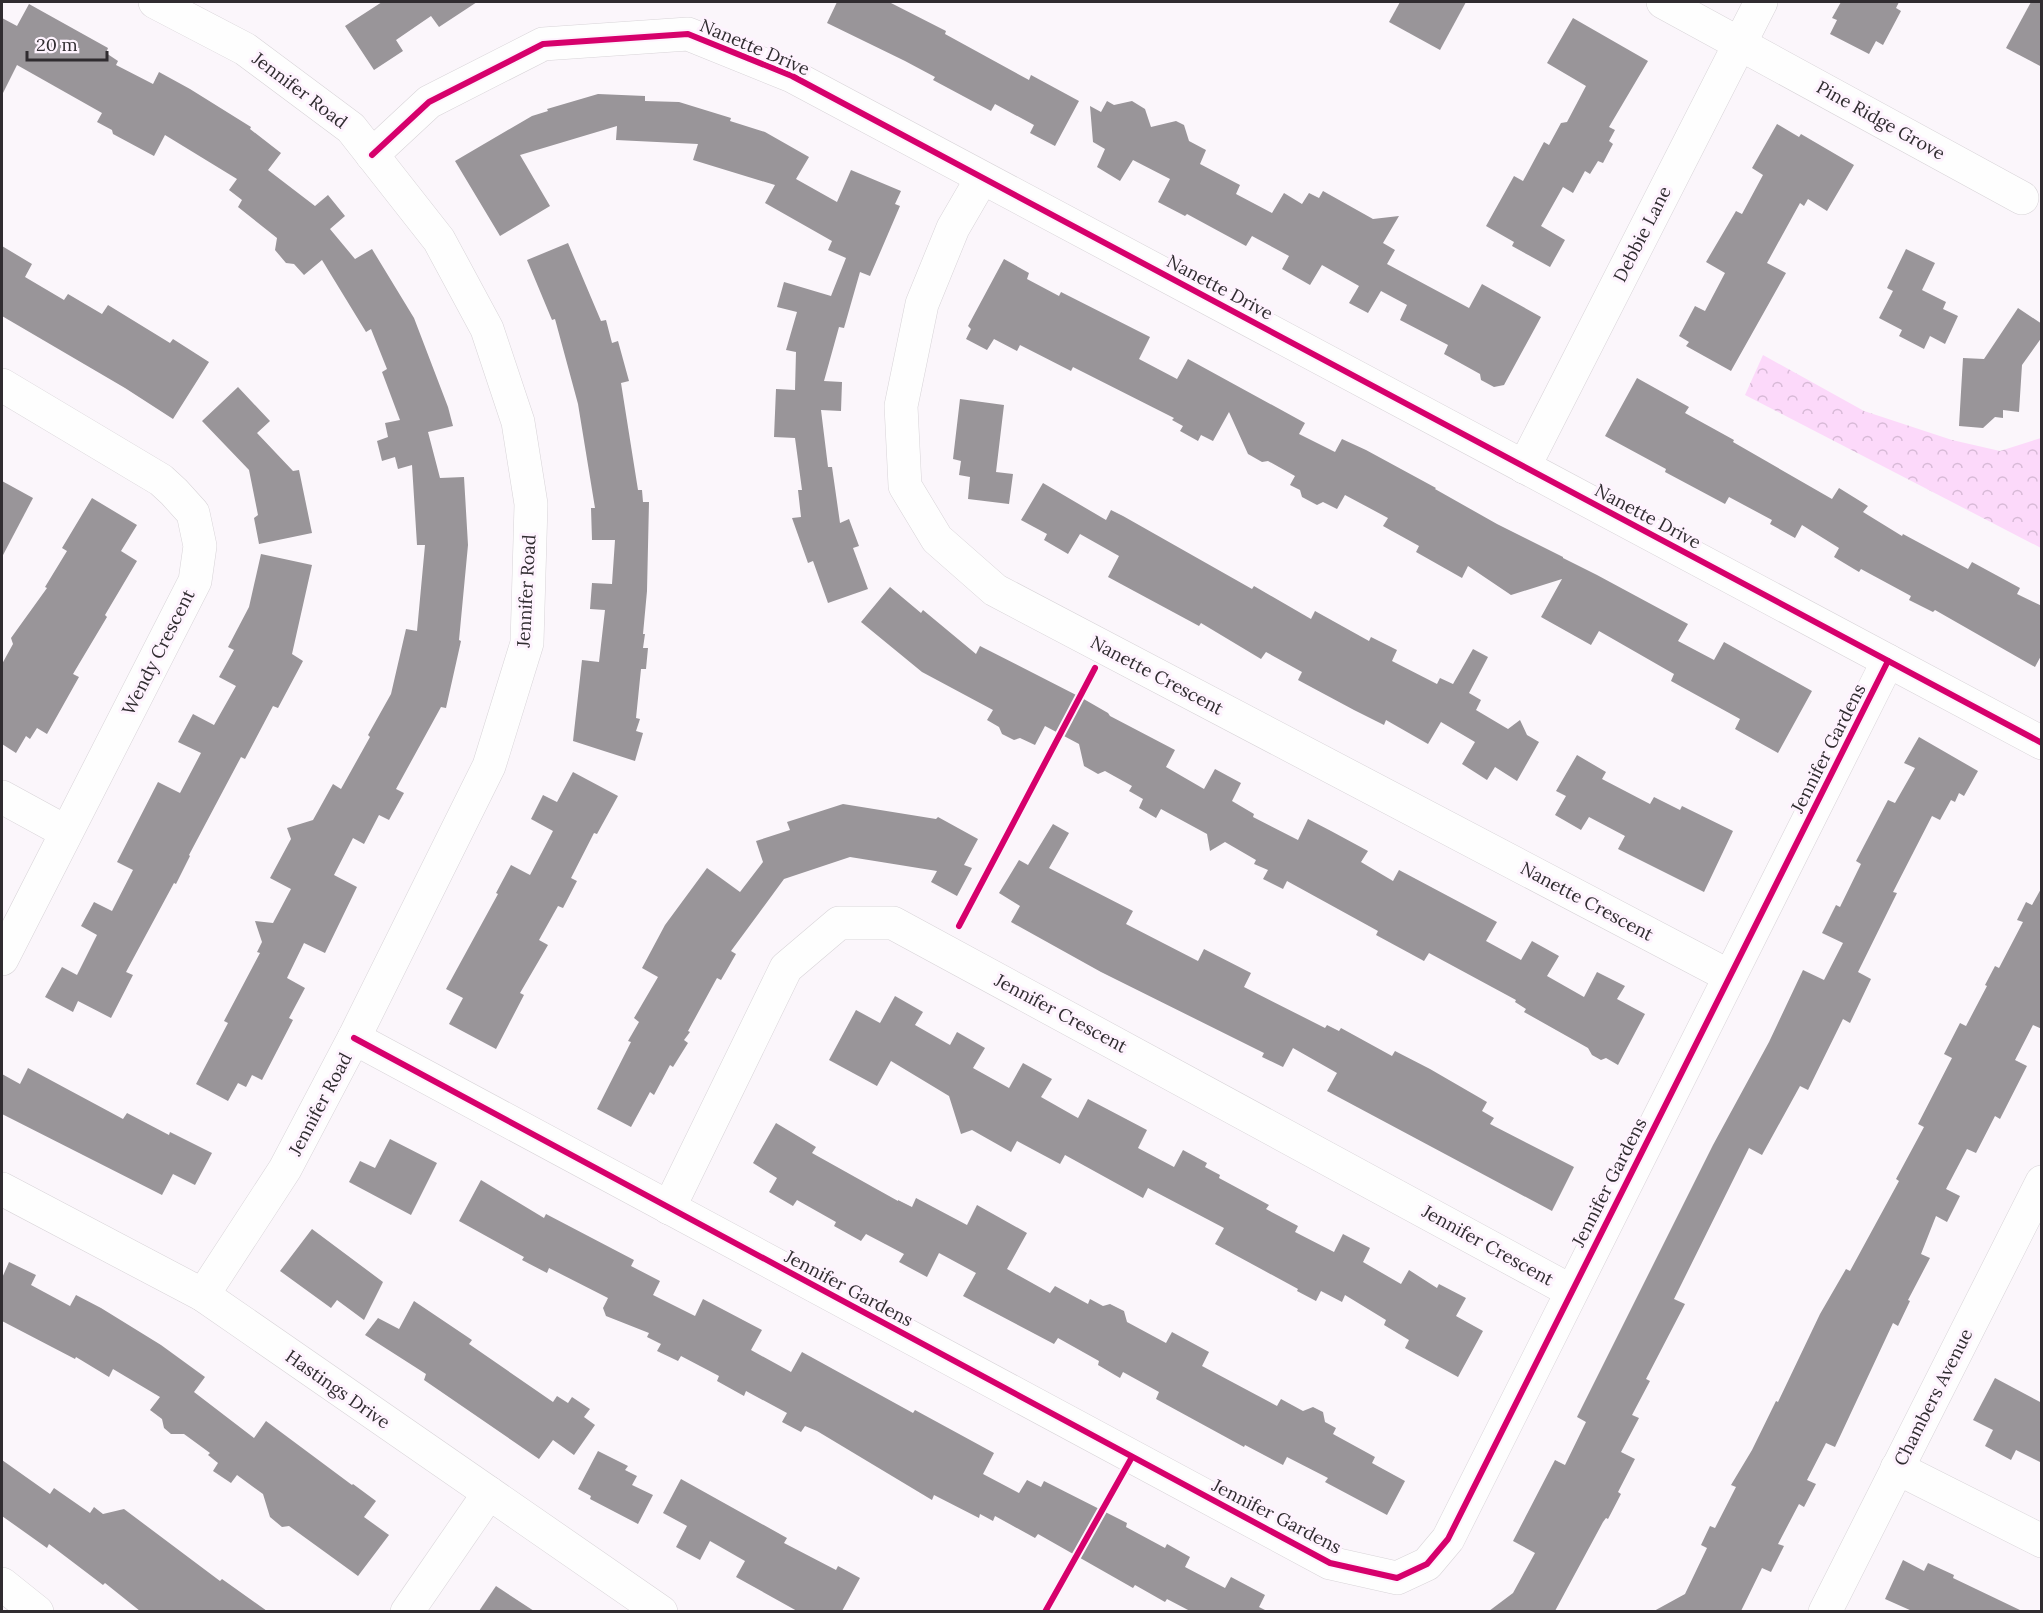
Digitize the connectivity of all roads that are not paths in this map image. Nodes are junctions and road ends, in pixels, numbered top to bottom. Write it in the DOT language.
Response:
graph roads {
  1 [pos="155,2"];
  2 [pos="1663,2"];
  3 [pos="1761,2"];
  4 [pos="1740,43"];
  5 [pos="372,155"];
  6 [pos="982,178"];
  7 [pos="2022,198"];
  8 [pos="2,385"];
  9 [pos="1524,467"];
  10 [pos="1888,662"];
  11 [pos="2042,743"];
  12 [pos="2,797"];
  13 [pos="66,832"];
  14 [pos="2,959"];
  15 [pos="1730,976"];
  16 [pos="354,1038"];
  17 [pos="2042,1182"];
  18 [pos="2,1189"];
  19 [pos="669,1208"];
  20 [pos="1571,1291"];
  21 [pos="203,1295"];
  22 [pos="1897,1468"];
  23 [pos="489,1493"];
  24 [pos="2042,1541"];
  25 [pos="2,1584"];
  26 [pos="37,1611"];
  27 [pos="407,1611"];
  28 [pos="661,1611"];
  29 [pos="1825,1611"];
  1 -- 5 [label="street, Jennifer Road"];
  2 -- 4 [label="street, Pine Ridge Grove"];
  3 -- 4 [label="street, Debbie Lane"];
  4 -- 7 [label="street, Pine Ridge Grove"];
  4 -- 9 [label="street, Debbie Lane"];
  5 -- 6 [label="street, Nanette Drive"];
  5 -- 16 [label="street, Jennifer Road"];
  6 -- 9 [label="street, Nanette Drive"];
  6 -- 15 [label="street, Nanette Crescent"];
  8 -- 13 [label="street, Wendy Crescent"];
  9 -- 10 [label="street, Nanette Drive"];
  10 -- 11 [label="street, Nanette Drive"];
  10 -- 15 [label="street, Jennifer Gardens"];
  12 -- 13 [label="street"];
  13 -- 14 [label="street, Wendy Crescent"];
  15 -- 20 [label="street, Jennifer Gardens"];
  16 -- 19 [label="street, Jennifer Gardens"];
  16 -- 21 [label="street, Jennifer Road"];
  17 -- 22 [label="street, Chambers Avenue"];
  18 -- 21 [label="street, Hastings Drive"];
  19 -- 20 [label="street, Jennifer Gardens"];
  19 -- 20 [label="street, Jennifer Crescent"];
  21 -- 23 [label="street, Hastings Drive"];
  22 -- 24 [label="street"];
  22 -- 29 [label="street, Chambers Avenue"];
  23 -- 27 [label="street"];
  23 -- 28 [label="street, Hastings Drive"];
  25 -- 26 [label="street"];
}
